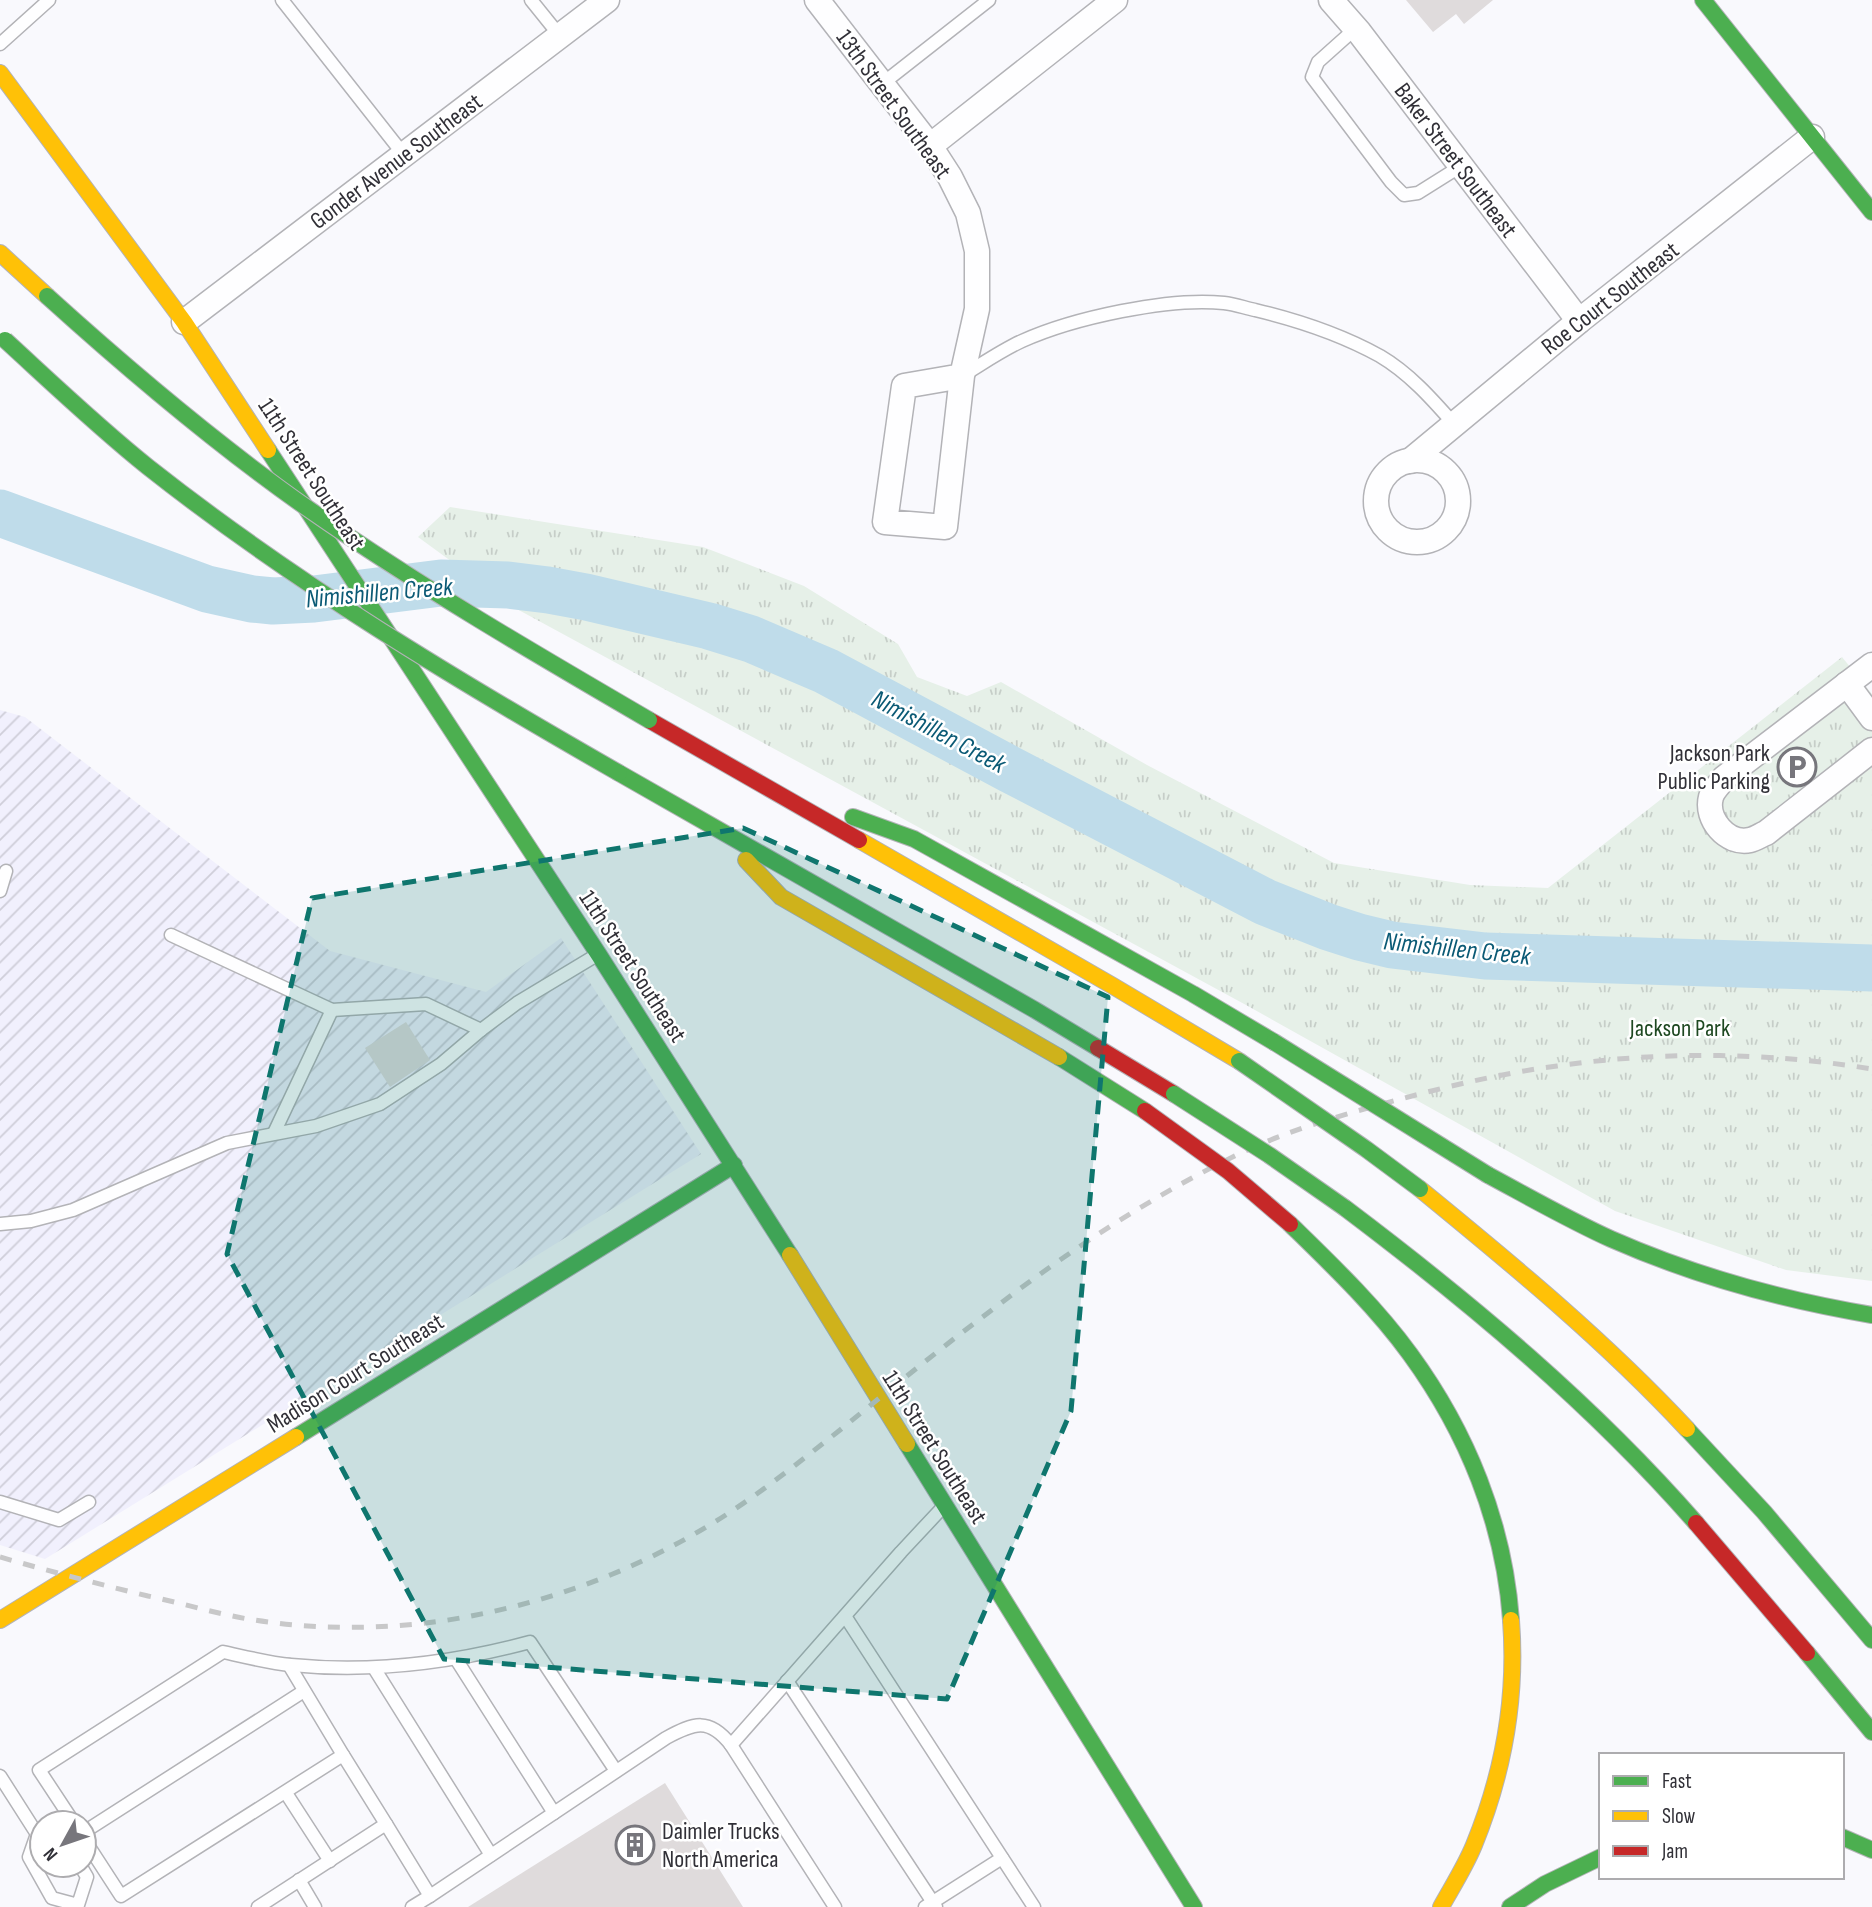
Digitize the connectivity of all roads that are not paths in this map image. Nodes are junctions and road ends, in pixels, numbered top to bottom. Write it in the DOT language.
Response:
graph roads {
  1 [pos="49,0"];
  2 [pos="282,0"];
  3 [pos="531,0"];
  4 [pos="607,0"];
  5 [pos="817,0"];
  6 [pos="989,0"];
  7 [pos="1115,0"];
  8 [pos="1331,0"];
  9 [pos="1703,0"];
  10 [pos="1356,28"];
  11 [pos="560,36"];
  12 [pos="0,44"];
  13 [pos="0,73"];
  14 [pos="882,84"];
  15 [pos="1812,137"];
  16 [pos="930,145"];
  17 [pos="404,155"];
  18 [pos="1461,166"];
  19 [pos="1872,212"];
  20 [pos="0,253"];
  21 [pos="1579,321"];
  22 [pos="184,322"];
  23 [pos="3,338"];
  24 [pos="962,376"];
  25 [pos="1454,424"];
  26 [pos="1410,461"];
  27 [pos="1872,665"];
  28 [pos="1847,684"];
  29 [pos="1872,718"];
  30 [pos="1872,750"];
  31 [pos="760,784"];
  32 [pos="719,830"];
  33 [pos="6,871"];
  34 [pos="0,891"];
  35 [pos="171,935"];
  36 [pos="599,954"];
  37 [pos="332,1010"];
  38 [pos="481,1030"];
  39 [pos="274,1133"];
  40 [pos="734,1165"];
  41 [pos="0,1224"];
  42 [pos="1872,1315"];
  43 [pos="0,1502"];
  44 [pos="89,1502"];
  45 [pos="944,1505"];
  46 [pos="845,1616"];
  47 [pos="0,1620"];
  48 [pos="1872,1640"];
  49 [pos="456,1659"];
  50 [pos="289,1665"];
  51 [pos="374,1668"];
  52 [pos="787,1681"];
  53 [pos="304,1691"];
  54 [pos="1872,1732"];
  55 [pos="731,1745"];
  56 [pos="343,1755"];
  57 [pos="616,1771"];
  58 [pos="0,1776"];
  59 [pos="285,1793"];
  60 [pos="65,1809"];
  61 [pos="554,1813"];
  62 [pos="28,1817"];
  63 [pos="98,1823"];
  64 [pos="386,1824"];
  65 [pos="1844,1838"];
  66 [pos="1872,1850"];
  67 [pos="491,1854"];
  68 [pos="1002,1858"];
  69 [pos="1599,1858"];
  70 [pos="98,1861"];
  71 [pos="330,1861"];
  72 [pos="41,1879"];
  73 [pos="86,1879"];
  74 [pos="299,1880"];
  75 [pos="430,1896"];
  76 [pos="931,1905"];
  77 [pos="78,1906"];
  78 [pos="258,1907"];
  79 [pos="315,1907"];
  80 [pos="412,1907"];
  81 [pos="835,1907"];
  82 [pos="1034,1907"];
  83 [pos="1194,1907"];
  84 [pos="1441,1907"];
  85 [pos="1510,1907"];
  1 -- 12 [label="lane"];
  2 -- 17 [label="lane"];
  3 -- 11 [label="lane"];
  4 -- 11 [label="street, Gonder Avenue Southeast"];
  5 -- 14 [label="street, 13th Street Southeast"];
  6 -- 14 [label="lane"];
  7 -- 16 [label="street"];
  8 -- 10 [label="street, Baker Street Southeast"];
  9 -- 15 [label="main road"];
  10 -- 18 [label="street, Baker Street Southeast"];
  10 -- 18 [label="lane"];
  11 -- 17 [label="street, Gonder Avenue Southeast"];
  13 -- 22 [label="main road, 11th Street Southeast"];
  14 -- 16 [label="street, 13th Street Southeast"];
  15 -- 19 [label="main road"];
  15 -- 21 [label="street, Roe Court Southeast"];
  16 -- 24 [label="street, 13th Street Southeast"];
  17 -- 22 [label="street, Gonder Avenue Southeast"];
  18 -- 21 [label="street, Baker Street Southeast"];
  20 -- 31 [label="main road, bridge"];
  21 -- 25 [label="street, Roe Court Southeast"];
  22 -- 36 [label="main road, 11th Street Southeast, bridge"];
  23 -- 32 [label="main road, bridge"];
  24 -- 24 [label="street, 13th Street Southeast"];
  24 -- 25 [label="lane"];
  25 -- 26 [label="street, Roe Court Southeast"];
  27 -- 28 [label="street"];
  28 -- 29 [label="street"];
  28 -- 30 [label="street"];
  31 -- 42 [label="main road, bridge"];
  31 -- 48 [label="main road, bridge"];
  32 -- 54 [label="main road, bridge"];
  32 -- 84 [label="main road, bridge"];
  33 -- 34 [label="lane"];
  35 -- 37 [label="lane"];
  36 -- 38 [label="lane"];
  36 -- 40 [label="main road, 11th Street Southeast"];
  37 -- 38 [label="lane"];
  37 -- 39 [label="lane"];
  38 -- 39 [label="lane"];
  39 -- 41 [label="lane"];
  40 -- 45 [label="main road, 11th Street Southeast"];
  40 -- 47 [label="main road, Madison Court Southeast"];
  43 -- 44 [label="lane"];
  45 -- 46 [label="lane"];
  45 -- 83 [label="main road, 11th Street Southeast"];
  46 -- 52 [label="lane"];
  46 -- 68 [label="lane"];
  49 -- 51 [label="lane"];
  49 -- 57 [label="lane"];
  49 -- 61 [label="lane"];
  50 -- 51 [label="lane"];
  50 -- 53 [label="lane"];
  50 -- 60 [label="lane"];
  51 -- 67 [label="lane"];
  52 -- 55 [label="lane"];
  52 -- 76 [label="lane"];
  53 -- 56 [label="lane"];
  53 -- 63 [label="lane"];
  55 -- 57 [label="lane"];
  55 -- 81 [label="lane"];
  56 -- 59 [label="lane"];
  56 -- 64 [label="lane"];
  57 -- 61 [label="lane"];
  58 -- 62 [label="lane"];
  59 -- 70 [label="lane"];
  59 -- 71 [label="lane"];
  61 -- 67 [label="lane"];
  64 -- 71 [label="lane"];
  64 -- 75 [label="lane"];
  65 -- 66 [label="main road"];
  67 -- 75 [label="lane"];
  68 -- 76 [label="lane"];
  68 -- 82 [label="lane"];
  69 -- 85 [label="main road"];
  71 -- 74 [label="lane"];
  72 -- 77 [label="lane"];
  73 -- 77 [label="lane"];
  74 -- 78 [label="lane"];
  74 -- 79 [label="lane"];
  75 -- 80 [label="lane"];
}
